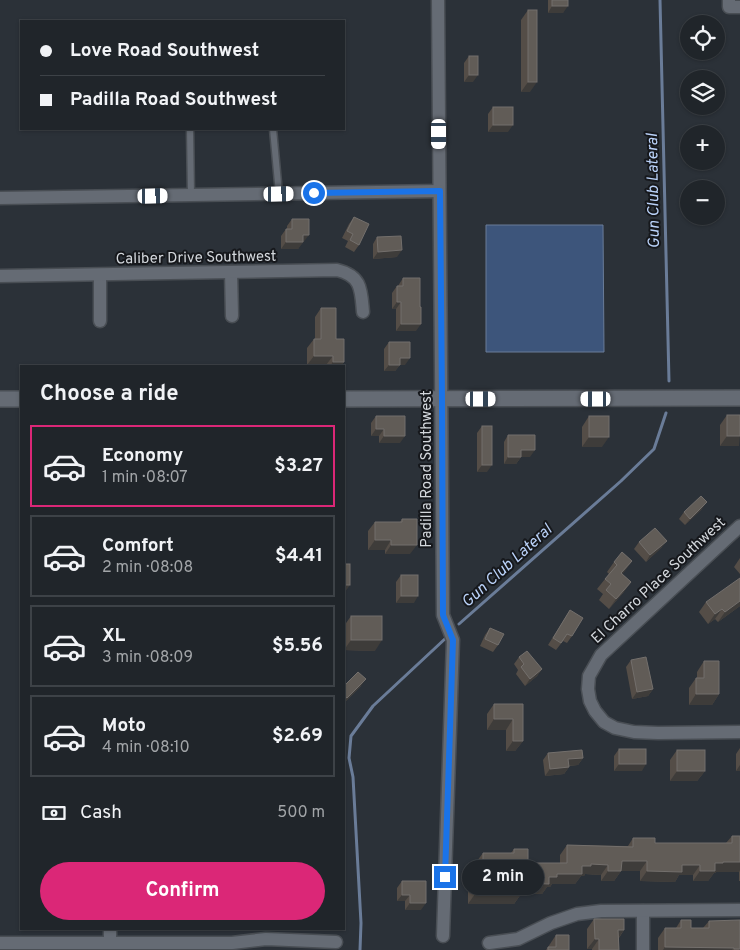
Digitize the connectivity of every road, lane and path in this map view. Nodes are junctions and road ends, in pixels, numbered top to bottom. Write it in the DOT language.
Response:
graph roads {
  1 [pos="438,0"];
  2 [pos="729,0"];
  3 [pos="740,7"];
  4 [pos="190,130"];
  5 [pos="273,130"];
  6 [pos="440,191"];
  7 [pos="279,194"];
  8 [pos="191,195"];
  9 [pos="0,198"];
  10 [pos="232,272"];
  11 [pos="100,275"];
  12 [pos="0,276"];
  13 [pos="363,312"];
  14 [pos="232,316"];
  15 [pos="100,321"];
  16 [pos="740,398"];
  17 [pos="0,399"];
  18 [pos="20,399"];
  19 [pos="345,399"];
  20 [pos="442,399"];
  21 [pos="740,526"];
  22 [pos="740,732"];
  23 [pos="740,910"];
  24 [pos="643,911"];
  25 [pos="110,930"];
  26 [pos="443,936"];
  27 [pos="328,937"];
  28 [pos="0,943"];
  29 [pos="489,943"];
  30 [pos="118,945"];
  31 [pos="232,946"];
  32 [pos="643,950"];
  1 -- 6 [label="street, Padilla Road Southwest"];
  2 -- 3 [label="street"];
  4 -- 8 [label="lane"];
  5 -- 7 [label="lane"];
  6 -- 7 [label="street"];
  6 -- 20 [label="street, Padilla Road Southwest"];
  7 -- 8 [label="street"];
  8 -- 9 [label="street"];
  10 -- 11 [label="street, Caliber Drive Southwest"];
  10 -- 13 [label="street, Caliber Drive Southwest"];
  10 -- 14 [label="street"];
  11 -- 12 [label="street, Caliber Drive Southwest"];
  11 -- 15 [label="street"];
  16 -- 20 [label="street"];
  17 -- 18 [label="street"];
  19 -- 20 [label="street"];
  20 -- 26 [label="street, Padilla Road Southwest"];
  21 -- 22 [label="street, El Charro Place Southwest"];
  23 -- 24 [label="street"];
  24 -- 29 [label="street"];
  24 -- 32 [label="street"];
  25 -- 30 [label="street"];
  27 -- 31 [label="street"];
  28 -- 30 [label="street"];
  30 -- 31 [label="street"];
}
